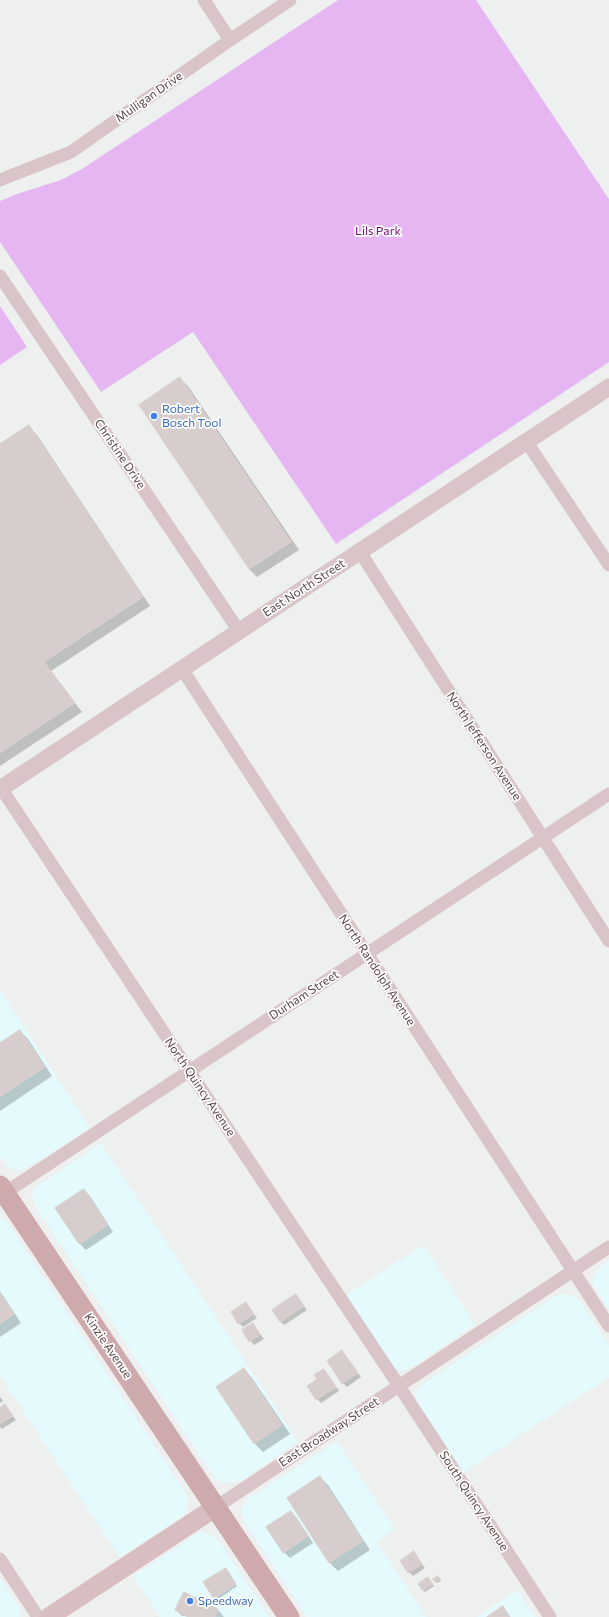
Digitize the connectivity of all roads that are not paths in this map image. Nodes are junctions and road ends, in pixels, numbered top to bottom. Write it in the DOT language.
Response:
graph roads {
  1 [pos="204,0"];
  2 [pos="290,0"];
  3 [pos="230,40"];
  4 [pos="0,180"];
  5 [pos="0,276"];
  6 [pos="609,387"];
  7 [pos="526,441"];
  8 [pos="360,552"];
  9 [pos="609,565"];
  10 [pos="239,631"];
  11 [pos="182,669"];
  12 [pos="0,788"];
  13 [pos="609,794"];
  14 [pos="543,838"];
  15 [pos="609,941"];
  16 [pos="367,954"];
  17 [pos="189,1071"];
  18 [pos="2,1191"];
  19 [pos="609,1247"];
  20 [pos="573,1270"];
  21 [pos="609,1326"];
  22 [pos="399,1386"];
  23 [pos="216,1507"];
  24 [pos="0,1559"];
  25 [pos="38,1617"];
  26 [pos="49,1617"];
  27 [pos="289,1617"];
  28 [pos="550,1617"];
  1 -- 3 [label="street"];
  2 -- 3 [label="street, Mulligan Drive"];
  3 -- 4 [label="street, Mulligan Drive"];
  5 -- 10 [label="street, Christine Drive"];
  6 -- 7 [label="street, East North Street"];
  7 -- 8 [label="street, East North Street"];
  7 -- 9 [label="street"];
  8 -- 10 [label="street, East North Street"];
  8 -- 14 [label="street, North Jefferson Avenue"];
  10 -- 11 [label="street, East North Street"];
  11 -- 12 [label="street, East North Street"];
  11 -- 16 [label="street, North Randolph Avenue"];
  12 -- 17 [label="street, North Quincy Avenue"];
  13 -- 14 [label="street, Durham Street"];
  14 -- 15 [label="street, North Jefferson Avenue"];
  14 -- 16 [label="street, Durham Street"];
  16 -- 17 [label="street, Durham Street"];
  16 -- 20 [label="street, North Randolph Avenue"];
  17 -- 18 [label="street, Durham Street"];
  17 -- 22 [label="street, North Quincy Avenue"];
  18 -- 23 [label="main road, Kinzie Avenue"];
  19 -- 20 [label="street, East Broadway Street"];
  20 -- 21 [label="street, North Randolph Avenue"];
  20 -- 22 [label="street, East Broadway Street"];
  22 -- 23 [label="street, East Broadway Street"];
  22 -- 28 [label="street, South Quincy Avenue"];
  23 -- 26 [label="main road, East Broadway Street"];
  23 -- 27 [label="main road, Kinzie Avenue"];
  24 -- 25 [label="street"];
}
